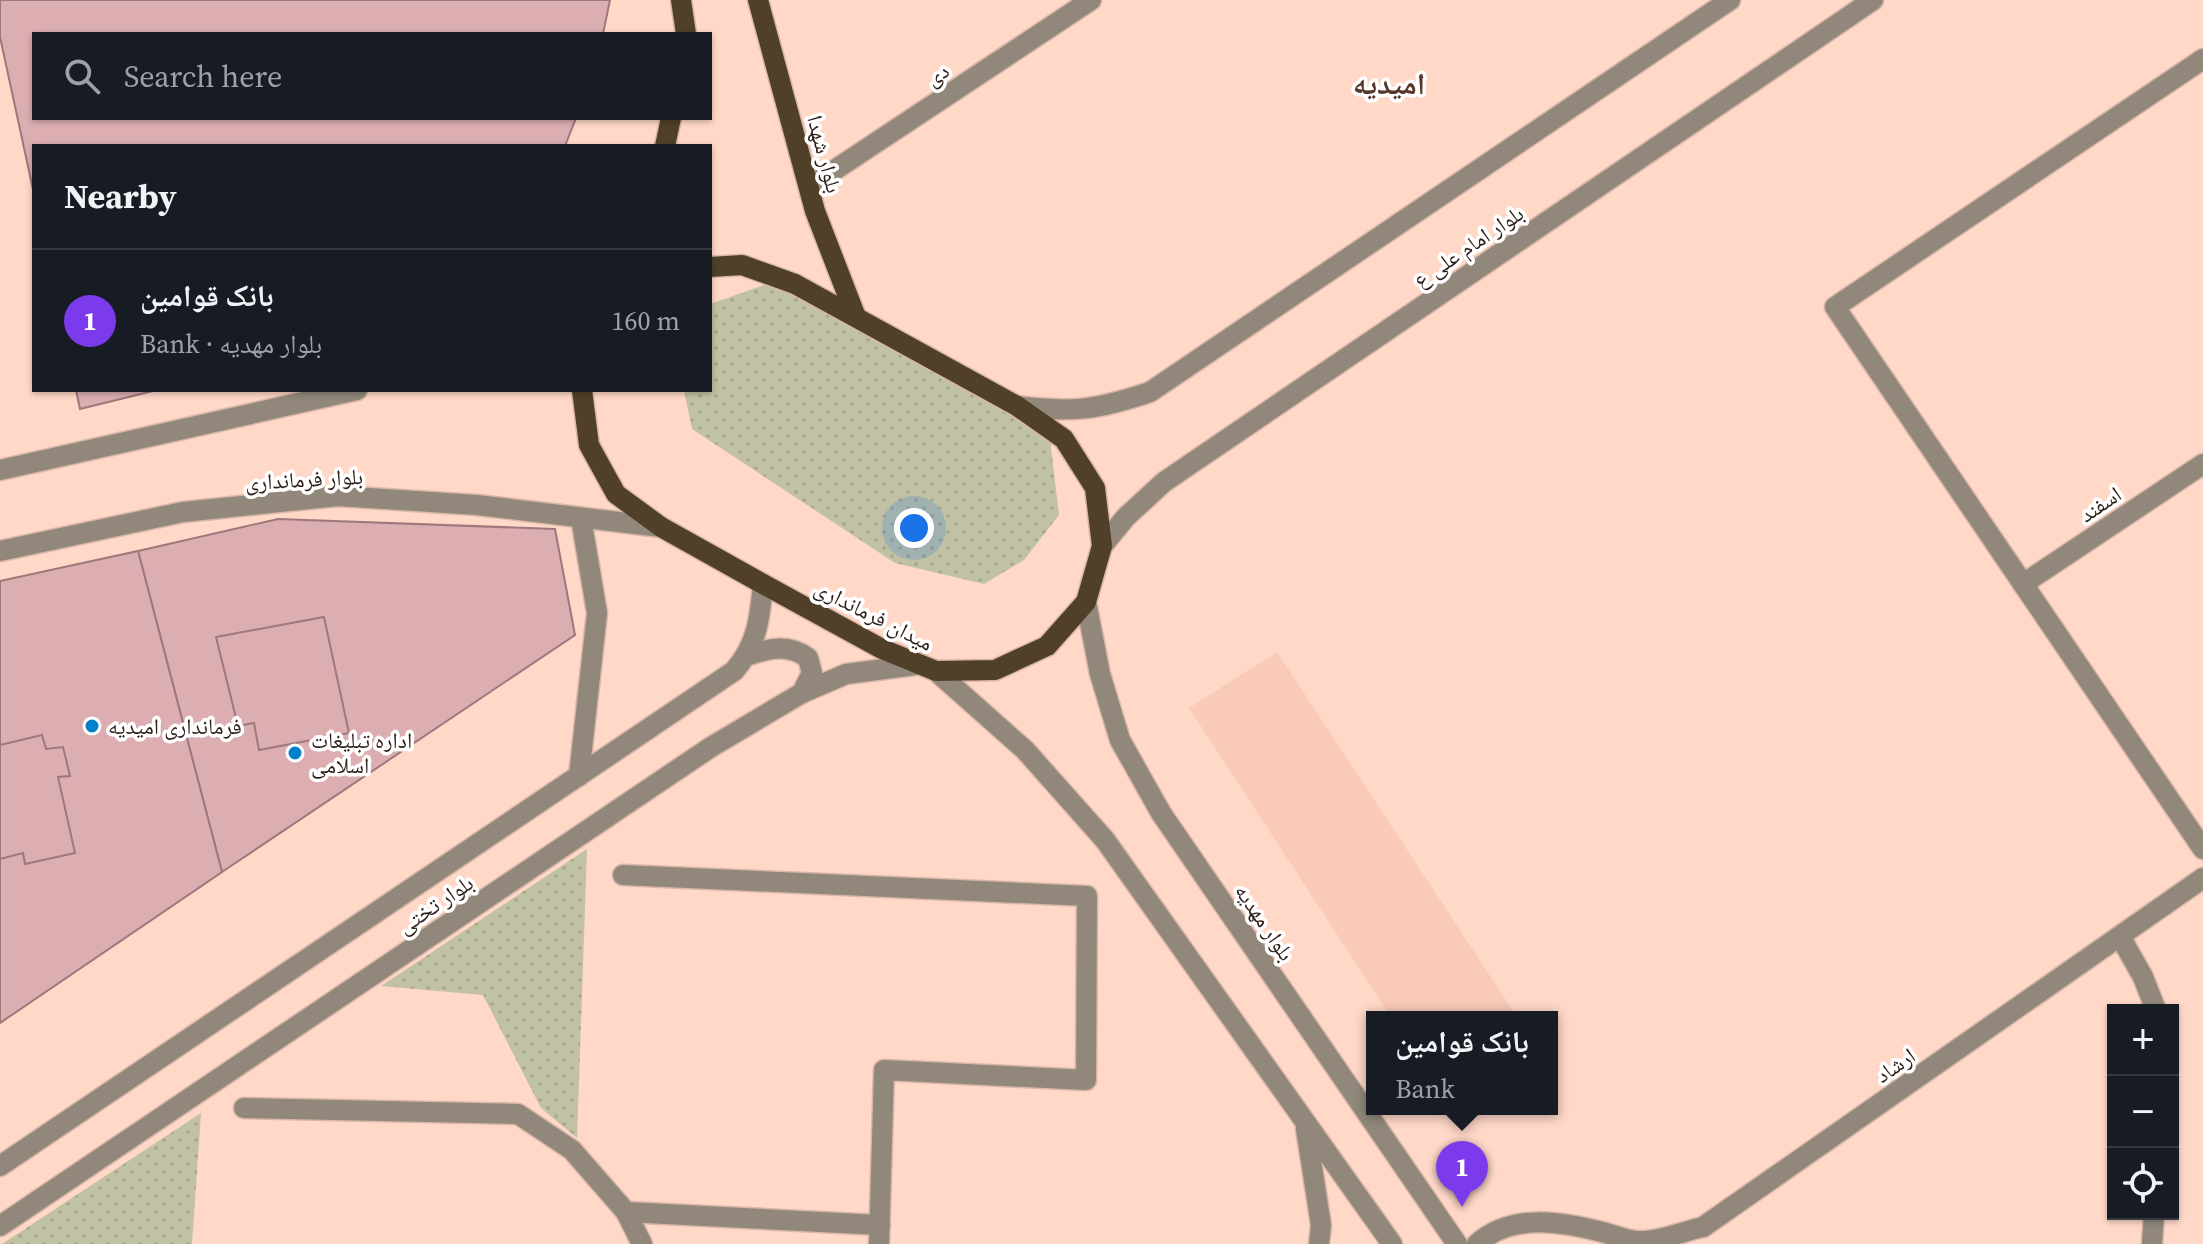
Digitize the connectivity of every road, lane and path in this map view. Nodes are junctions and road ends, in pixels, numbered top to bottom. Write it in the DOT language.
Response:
graph roads {
  1 [pos="681,0"];
  2 [pos="758,0"];
  3 [pos="1091,0"];
  4 [pos="1730,0"];
  5 [pos="1873,0"];
  6 [pos="686,32"];
  7 [pos="2203,59"];
  8 [pos="671,120"];
  9 [pos="665,144"];
  10 [pos="809,187"];
  11 [pos="712,267"];
  12 [pos="856,317"];
  13 [pos="348,392"];
  14 [pos="582,392"];
  15 [pos="1017,406"];
  16 [pos="2203,464"];
  17 [pos="0,470"];
  18 [pos="581,518"];
  19 [pos="661,527"];
  20 [pos="1102,546"];
  21 [pos="0,551"];
  22 [pos="763,584"];
  23 [pos="2023,584"];
  24 [pos="1086,602"];
  25 [pos="749,655"];
  26 [pos="915,665"];
  27 [pos="936,671"];
  28 [pos="802,693"];
  29 [pos="579,776"];
  30 [pos="2203,849"];
  31 [pos="623,875"];
  32 [pos="2203,878"];
  33 [pos="2121,938"];
  34 [pos="2154,1004"];
  35 [pos="244,1108"];
  36 [pos="1366,1111"];
  37 [pos="1368,1115"];
  38 [pos="1305,1125"];
  39 [pos="0,1166"];
  40 [pos="626,1212"];
  41 [pos="2154,1220"];
  42 [pos="0,1226"];
  43 [pos="879,1235"];
  44 [pos="1592,1237"];
  45 [pos="1642,1243"];
  46 [pos="642,1244"];
  47 [pos="1319,1244"];
  48 [pos="1392,1244"];
  49 [pos="1457,1244"];
  50 [pos="1477,1244"];
  51 [pos="2152,1244"];
  1 -- 6 [label="main road"];
  2 -- 10 [label="main road, بلوار شهدا"];
  3 -- 10 [label="street, دی"];
  4 -- 15 [label="street"];
  5 -- 20 [label="street, بلوار امام علی ع"];
  7 -- 23 [label="street"];
  8 -- 9 [label="main road"];
  10 -- 12 [label="main road, بلوار شهدا"];
  11 -- 12 [label="main road, میدان فرمانداری"];
  12 -- 15 [label="main road, میدان فرمانداری"];
  13 -- 17 [label="street"];
  14 -- 19 [label="main road, میدان فرمانداری"];
  15 -- 20 [label="main road, میدان فرمانداری"];
  16 -- 23 [label="street, اسفند"];
  18 -- 19 [label="street, بلوار فرمانداری"];
  18 -- 21 [label="street, بلوار فرمانداری"];
  18 -- 29 [label="street"];
  19 -- 22 [label="main road, میدان فرمانداری"];
  20 -- 24 [label="main road, میدان فرمانداری"];
  22 -- 25 [label="street"];
  22 -- 26 [label="main road, میدان فرمانداری"];
  23 -- 30 [label="street"];
  24 -- 27 [label="main road, میدان فرمانداری"];
  24 -- 36 [label="street, بلوار مهدیه"];
  25 -- 28 [label="street"];
  25 -- 29 [label="street, بلوار تختی"];
  26 -- 27 [label="main road, میدان فرمانداری"];
  26 -- 28 [label="street, بلوار تختی"];
  27 -- 38 [label="street"];
  28 -- 42 [label="street, بلوار تختی"];
  29 -- 39 [label="street, بلوار تختی"];
  31 -- 43 [label="street"];
  32 -- 33 [label="street, ارشاد"];
  33 -- 34 [label="street"];
  33 -- 45 [label="street, ارشاد"];
  35 -- 40 [label="street"];
  37 -- 49 [label="street, بلوار مهدیه"];
  38 -- 47 [label="street"];
  38 -- 48 [label="street"];
  40 -- 43 [label="street"];
  40 -- 46 [label="street"];
  41 -- 51 [label="street"];
  44 -- 45 [label="street, ارشاد"];
  44 -- 50 [label="street, ارشاد"];
}
